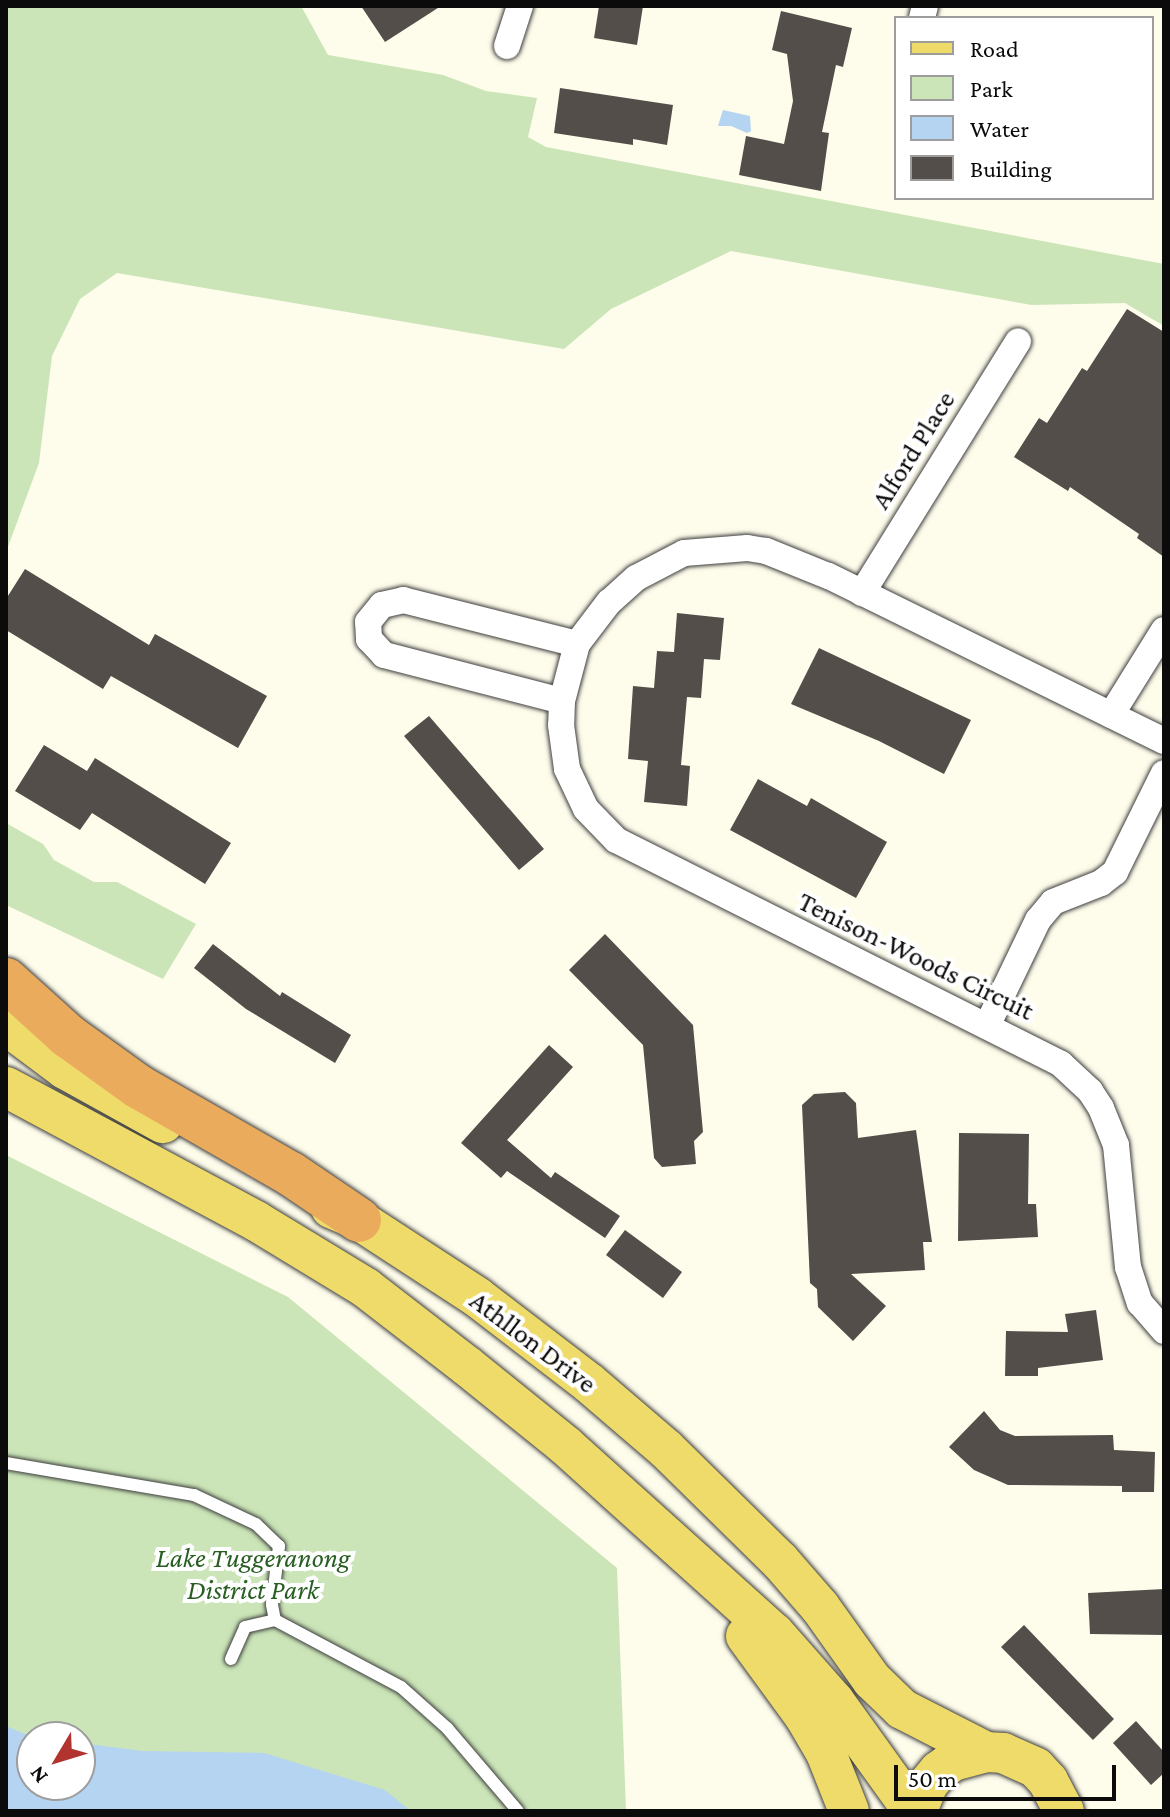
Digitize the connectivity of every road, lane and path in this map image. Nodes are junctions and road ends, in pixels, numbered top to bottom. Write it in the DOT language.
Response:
graph roads {
  1 [pos="520,6"];
  2 [pos="507,46"];
  3 [pos="1018,341"];
  4 [pos="862,593"];
  5 [pos="1164,630"];
  6 [pos="577,644"];
  7 [pos="562,701"];
  8 [pos="1111,715"];
  9 [pos="1164,741"];
  10 [pos="1164,773"];
  11 [pos="6,980"];
  12 [pos="6,1025"];
  13 [pos="987,1026"];
  14 [pos="6,1087"];
  15 [pos="359,1220"];
  16 [pos="1164,1331"];
  17 [pos="6,1463"];
  18 [pos="736,1606"];
  19 [pos="275,1620"];
  20 [pos="231,1659"];
  21 [pos="986,1752"];
  22 [pos="1061,1806"];
  23 [pos="518,1811"];
  24 [pos="849,1811"];
  25 [pos="915,1811"];
  1 -- 2 [label="street"];
  3 -- 4 [label="street, Alford Place"];
  4 -- 6 [label="street, Tenison-Woods Circuit"];
  4 -- 8 [label="street, Tenison-Woods Circuit"];
  5 -- 8 [label="street"];
  6 -- 7 [label="street, Tenison-Woods Circuit"];
  6 -- 7 [label="street"];
  7 -- 13 [label="street, Tenison-Woods Circuit"];
  8 -- 9 [label="street, Tenison-Woods Circuit"];
  10 -- 13 [label="street"];
  11 -- 15 [label="highway"];
  12 -- 15 [label="main road, Athllon Drive"];
  13 -- 16 [label="street, Tenison-Woods Circuit"];
  14 -- 18 [label="main road, Athllon Drive"];
  15 -- 21 [label="main road, Athllon Drive"];
  17 -- 19 [label="lane"];
  18 -- 24 [label="main road"];
  18 -- 25 [label="main road, Athllon Drive"];
  19 -- 20 [label="lane"];
  19 -- 23 [label="lane"];
  21 -- 22 [label="main road, Athllon Drive"];
  21 -- 25 [label="main road, Athllon Drive"];
}
